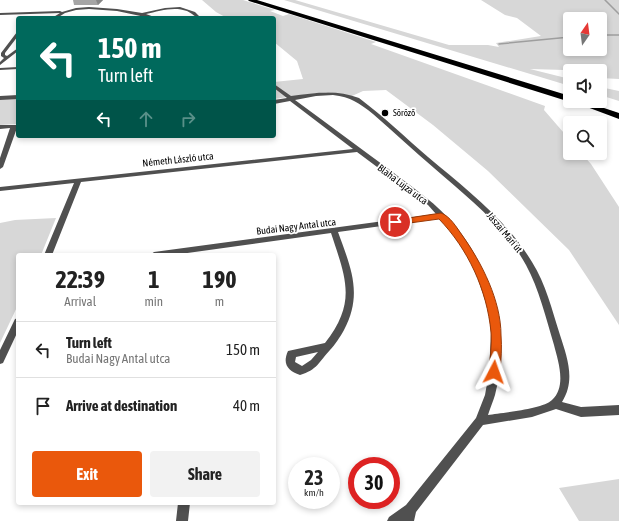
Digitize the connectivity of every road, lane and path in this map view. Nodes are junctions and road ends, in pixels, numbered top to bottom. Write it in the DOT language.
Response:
graph roads {
  1 [pos="251,0"];
  2 [pos="262,0"];
  3 [pos="62,11"];
  4 [pos="32,13"];
  5 [pos="0,14"];
  6 [pos="143,14"];
  7 [pos="30,16"];
  8 [pos="56,16"];
  9 [pos="149,16"];
  10 [pos="197,16"];
  11 [pos="16,35"];
  12 [pos="16,51"];
  13 [pos="7,58"];
  14 [pos="0,64"];
  15 [pos="16,68"];
  16 [pos="0,69"];
  17 [pos="276,87"];
  18 [pos="563,93"];
  19 [pos="16,97"];
  20 [pos="0,98"];
  21 [pos="563,98"];
  22 [pos="292,99"];
  23 [pos="276,102"];
  24 [pos="607,106"];
  25 [pos="596,108"];
  26 [pos="619,110"];
  27 [pos="619,116"];
  28 [pos="16,126"];
  29 [pos="0,127"];
  30 [pos="358,150"];
  31 [pos="0,167"];
  32 [pos="79,180"];
  33 [pos="0,189"];
  34 [pos="441,216"];
  35 [pos="334,231"];
  36 [pos="217,246"];
  37 [pos="49,253"];
  38 [pos="168,253"];
  39 [pos="216,253"];
  40 [pos="16,325"];
  41 [pos="329,346"];
  42 [pos="0,360"];
  43 [pos="555,404"];
  44 [pos="619,410"];
  45 [pos="480,421"];
  46 [pos="184,505"];
  47 [pos="409,515"];
  48 [pos="182,521"];
  49 [pos="393,521"];
  1 -- 21 [label="highway"];
  2 -- 18 [label="highway"];
  3 -- 4 [label="street"];
  3 -- 6 [label="street"];
  3 -- 8 [label="street"];
  4 -- 5 [label="street"];
  4 -- 7 [label="street"];
  6 -- 9 [label="street"];
  6 -- 10 [label="street"];
  11 -- 13 [label="street"];
  12 -- 13 [label="street"];
  13 -- 14 [label="street"];
  15 -- 16 [label="street"];
  17 -- 22 [label="street, Blaha Lujza utca"];
  19 -- 20 [label="street"];
  22 -- 23 [label="street, Jászai Mari út"];
  22 -- 30 [label="street, Blaha Lujza utca"];
  22 -- 43 [label="street, Jászai Mari út"];
  24 -- 26 [label="highway"];
  25 -- 27 [label="highway"];
  28 -- 29 [label="street"];
  28 -- 31 [label="street"];
  30 -- 32 [label="street, Németh László utca"];
  30 -- 34 [label="street, Blaha Lujza utca"];
  32 -- 33 [label="street, Németh László utca"];
  32 -- 37 [label="street"];
  34 -- 35 [label="street, Budai Nagy Antal utca"];
  34 -- 45 [label="street, Blaha Lujza utca"];
  35 -- 36 [label="street, Budai Nagy Antal utca"];
  35 -- 41 [label="street"];
  36 -- 38 [label="street, Budai Nagy Antal utca"];
  36 -- 39 [label="street"];
  40 -- 42 [label="street"];
  43 -- 44 [label="street"];
  43 -- 45 [label="street"];
  45 -- 47 [label="street, Blaha Lujza utca"];
  46 -- 48 [label="street"];
  47 -- 49 [label="street, Blaha Lujza utca"];
}
